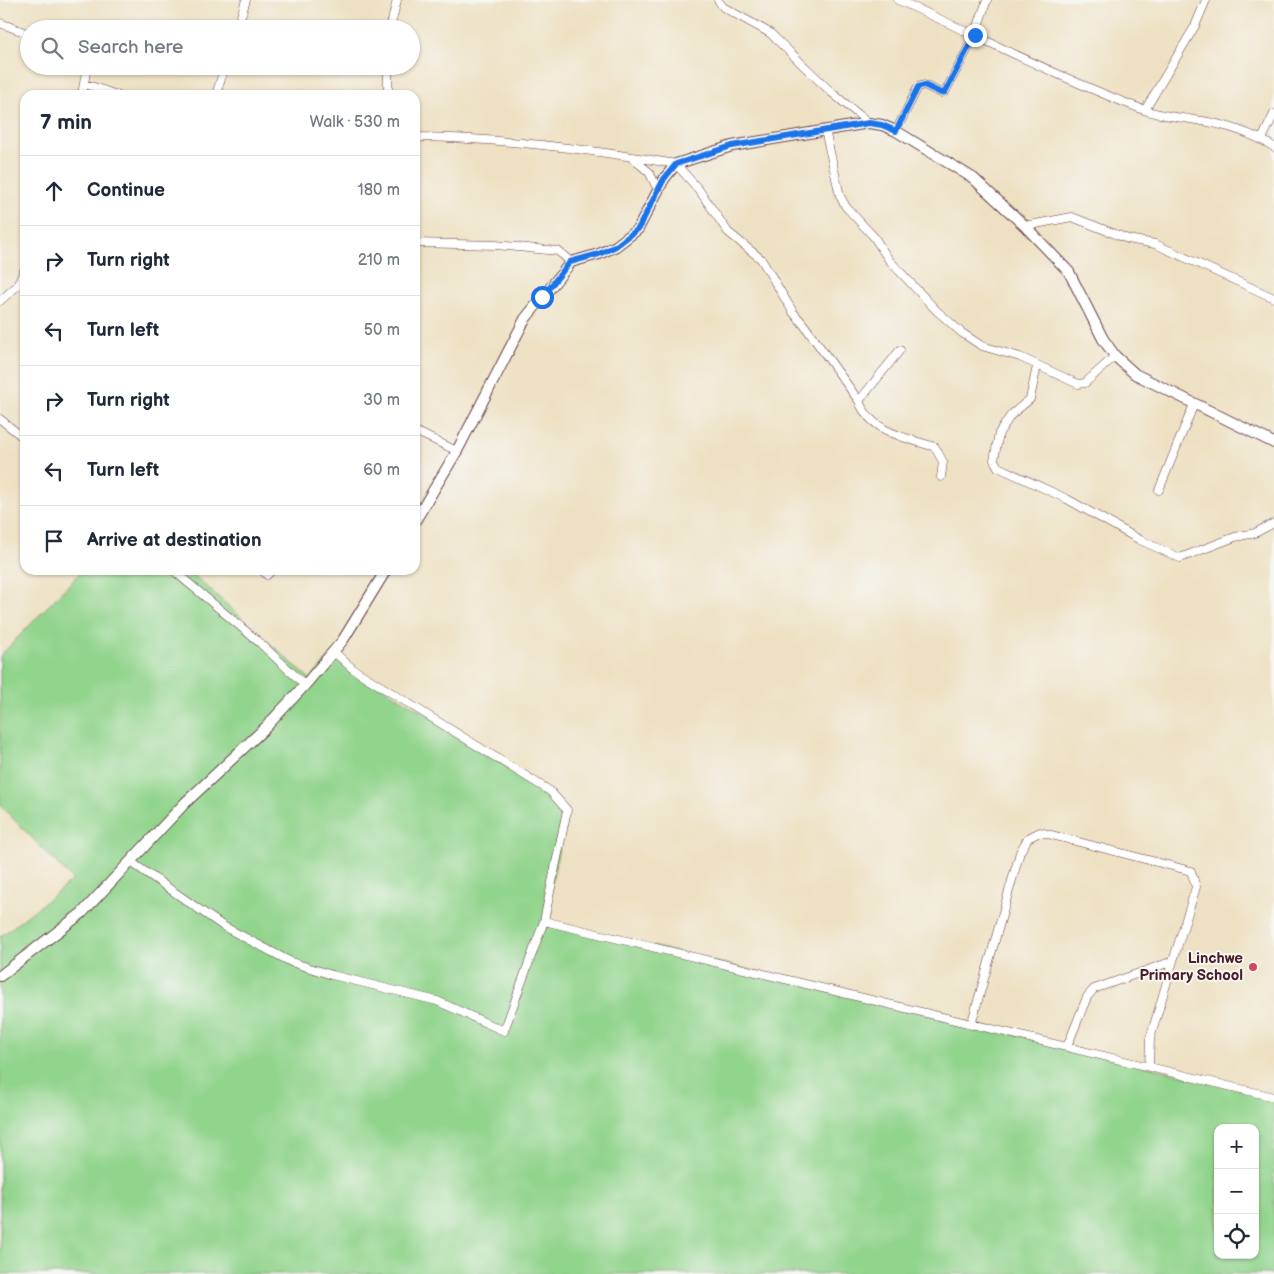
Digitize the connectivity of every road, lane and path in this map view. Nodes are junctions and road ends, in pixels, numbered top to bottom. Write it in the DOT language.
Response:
graph roads {
  1 [pos="246,0"];
  2 [pos="397,0"];
  3 [pos="718,0"];
  4 [pos="898,0"];
  5 [pos="987,0"];
  6 [pos="1206,0"];
  7 [pos="242,20"];
  8 [pos="392,20"];
  9 [pos="0,23"];
  10 [pos="20,31"];
  11 [pos="975,35"];
  12 [pos="86,75"];
  13 [pos="222,75"];
  14 [pos="388,75"];
  15 [pos="85,84"];
  16 [pos="83,90"];
  17 [pos="102,90"];
  18 [pos="218,90"];
  19 [pos="388,90"];
  20 [pos="1145,110"];
  21 [pos="1274,114"];
  22 [pos="869,123"];
  23 [pos="826,130"];
  24 [pos="896,131"];
  25 [pos="420,137"];
  26 [pos="1262,139"];
  27 [pos="1274,147"];
  28 [pos="629,156"];
  29 [pos="676,164"];
  30 [pos="658,190"];
  31 [pos="1025,226"];
  32 [pos="420,242"];
  33 [pos="570,262"];
  34 [pos="20,280"];
  35 [pos="1274,298"];
  36 [pos="0,301"];
  37 [pos="900,350"];
  38 [pos="1115,356"];
  39 [pos="1037,366"];
  40 [pos="859,401"];
  41 [pos="1194,404"];
  42 [pos="0,419"];
  43 [pos="420,434"];
  44 [pos="20,435"];
  45 [pos="1274,443"];
  46 [pos="457,452"];
  47 [pos="942,477"];
  48 [pos="1159,490"];
  49 [pos="420,513"];
  50 [pos="1274,523"];
  51 [pos="179,575"];
  52 [pos="383,575"];
  53 [pos="334,652"];
  54 [pos="306,685"];
  55 [pos="131,862"];
  56 [pos="544,921"];
  57 [pos="1173,961"];
  58 [pos="0,976"];
  59 [pos="971,1025"];
  60 [pos="1067,1047"];
  61 [pos="1149,1067"];
  62 [pos="1274,1097"];
  1 -- 7 [label="street"];
  2 -- 8 [label="street"];
  3 -- 22 [label="street"];
  4 -- 11 [label="street"];
  5 -- 11 [label="street"];
  6 -- 20 [label="street"];
  9 -- 10 [label="street"];
  11 -- 20 [label="street"];
  11 -- 24 [label="street"];
  12 -- 15 [label="street"];
  13 -- 18 [label="street"];
  14 -- 19 [label="street"];
  15 -- 16 [label="street"];
  15 -- 17 [label="street"];
  20 -- 26 [label="street"];
  21 -- 26 [label="street"];
  22 -- 23 [label="street"];
  22 -- 24 [label="street"];
  23 -- 29 [label="street"];
  23 -- 39 [label="street"];
  24 -- 31 [label="street"];
  25 -- 28 [label="street"];
  26 -- 27 [label="street"];
  28 -- 29 [label="street"];
  28 -- 30 [label="street"];
  29 -- 30 [label="street"];
  29 -- 40 [label="street"];
  30 -- 33 [label="street"];
  31 -- 35 [label="street"];
  31 -- 38 [label="street"];
  32 -- 33 [label="street"];
  33 -- 46 [label="street"];
  34 -- 36 [label="street"];
  37 -- 40 [label="street"];
  38 -- 39 [label="street"];
  38 -- 41 [label="street"];
  39 -- 50 [label="street"];
  40 -- 47 [label="street"];
  41 -- 45 [label="street"];
  41 -- 48 [label="street"];
  42 -- 44 [label="street"];
  43 -- 46 [label="street"];
  46 -- 49 [label="street"];
  51 -- 54 [label="street"];
  52 -- 53 [label="street"];
  53 -- 54 [label="street"];
  53 -- 56 [label="street"];
  54 -- 55 [label="street"];
  55 -- 56 [label="street"];
  55 -- 58 [label="street"];
  56 -- 59 [label="street"];
  57 -- 59 [label="street"];
  57 -- 60 [label="street"];
  57 -- 61 [label="street"];
  59 -- 60 [label="street"];
  60 -- 61 [label="street"];
  61 -- 62 [label="street"];
}
